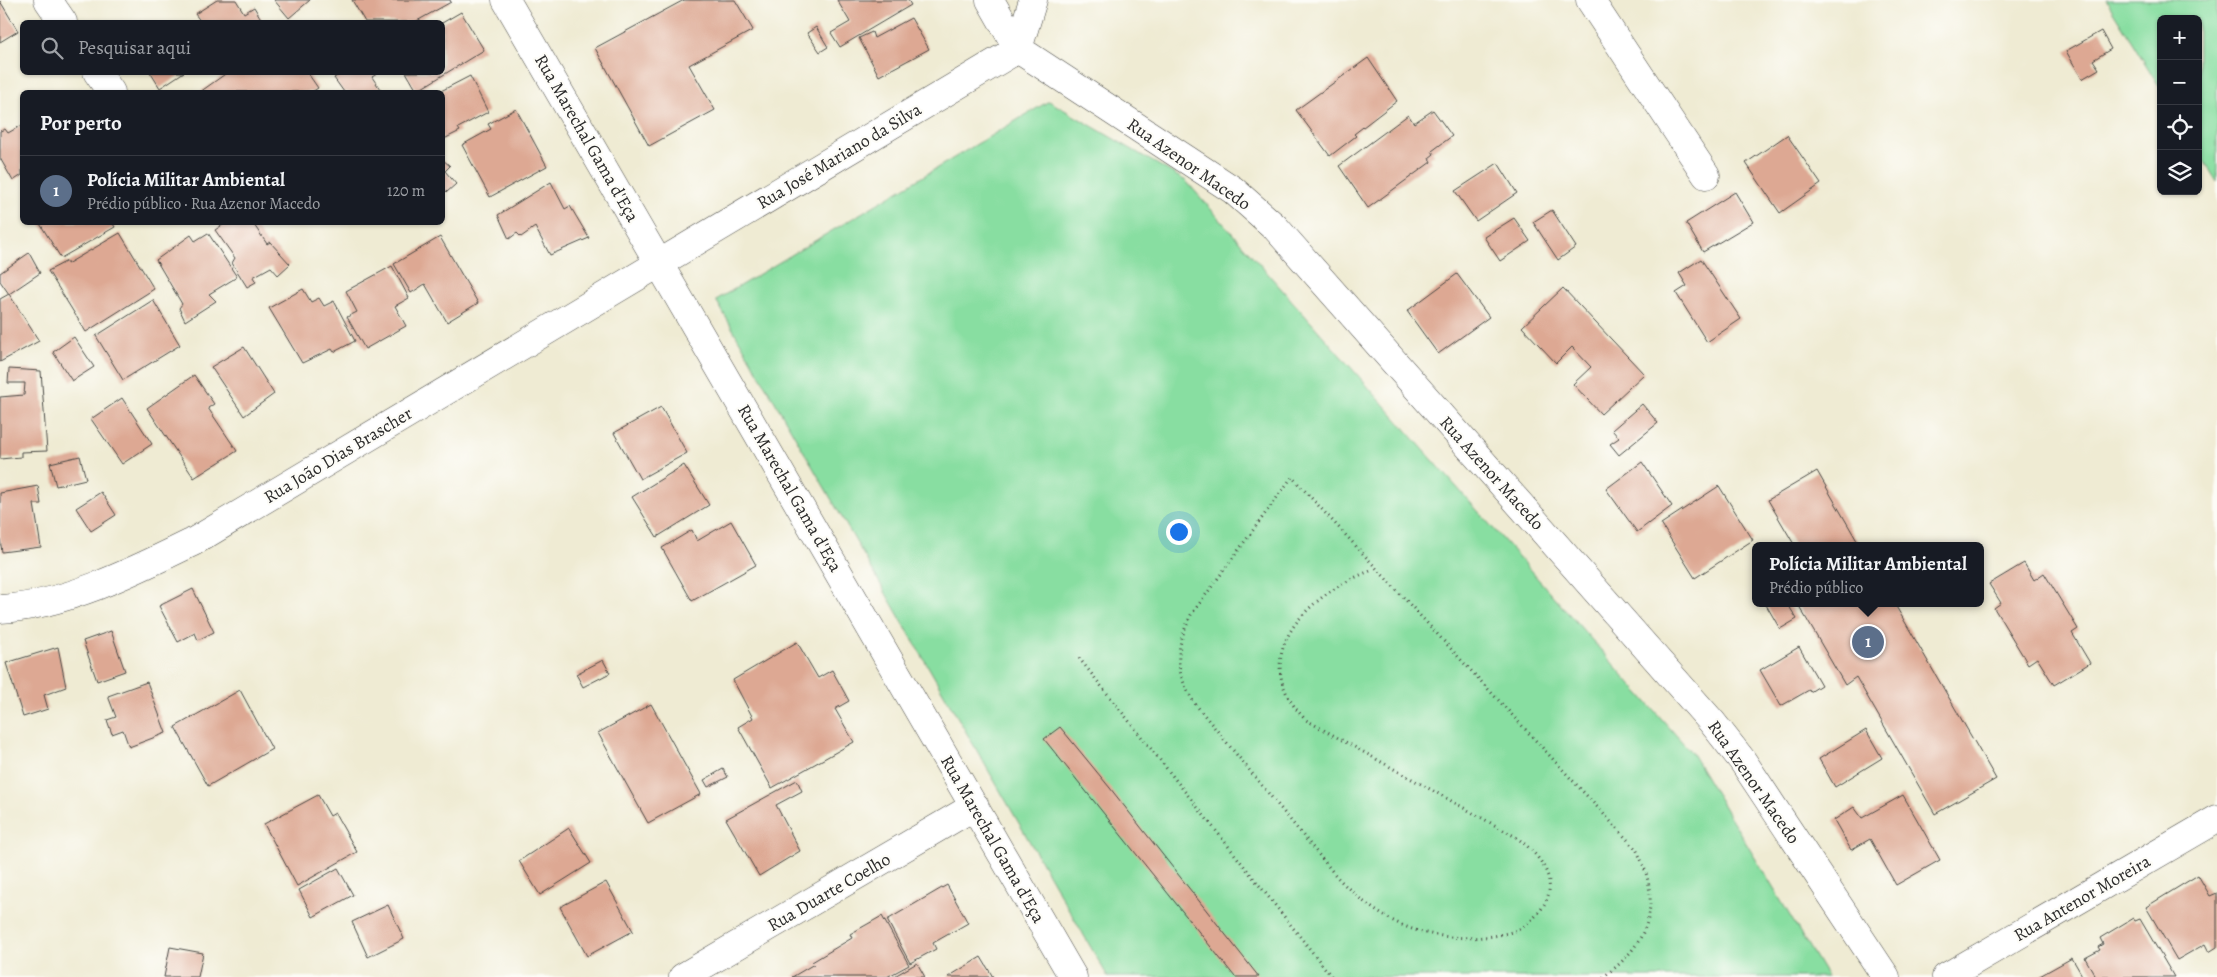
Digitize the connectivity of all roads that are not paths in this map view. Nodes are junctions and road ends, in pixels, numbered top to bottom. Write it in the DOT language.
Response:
graph roads {
  1 [pos="48,0"];
  2 [pos="506,0"];
  3 [pos="990,0"];
  4 [pos="1033,0"];
  5 [pos="1590,0"];
  6 [pos="63,20"];
  7 [pos="1018,49"];
  8 [pos="99,75"];
  9 [pos="110,90"];
  10 [pos="1706,175"];
  11 [pos="659,263"];
  12 [pos="0,609"];
  13 [pos="974,806"];
  14 [pos="2217,819"];
  15 [pos="684,977"];
  16 [pos="1073,977"];
  17 [pos="1886,977"];
  18 [pos="1946,977"];
  1 -- 6 [label="street"];
  2 -- 11 [label="street, Rua Marechal Gama d'Eça"];
  3 -- 7 [label="street"];
  4 -- 7 [label="street"];
  5 -- 10 [label="street"];
  7 -- 11 [label="street, Rua José Mariano da Silva"];
  7 -- 17 [label="street, Rua Azenor Macedo"];
  8 -- 9 [label="street"];
  11 -- 12 [label="street, Rua João Dias Brascher"];
  11 -- 13 [label="street, Rua Marechal Gama d'Eça"];
  13 -- 15 [label="street, Rua Duarte Coelho"];
  13 -- 16 [label="street, Rua Marechal Gama d'Eça"];
  14 -- 18 [label="street, Rua Antenor Moreira"];
}
